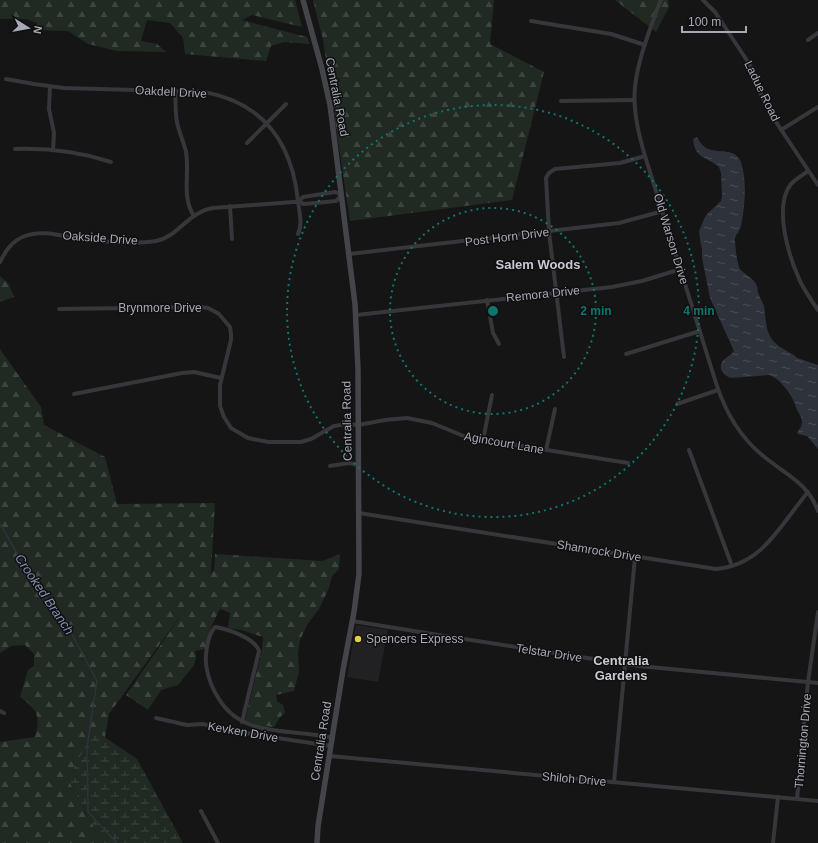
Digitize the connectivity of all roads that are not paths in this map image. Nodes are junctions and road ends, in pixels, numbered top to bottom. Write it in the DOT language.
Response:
graph roads {
  1 [pos="303,0"];
  2 [pos="661,0"];
  3 [pos="703,0"];
  4 [pos="531,21"];
  5 [pos="818,33"];
  6 [pos="808,40"];
  7 [pos="645,45"];
  8 [pos="6,78"];
  9 [pos="50,87"];
  10 [pos="176,91"];
  11 [pos="634,100"];
  12 [pos="561,101"];
  13 [pos="286,104"];
  14 [pos="818,107"];
  15 [pos="266,123"];
  16 [pos="781,130"];
  17 [pos="247,142"];
  18 [pos="14,150"];
  19 [pos="53,150"];
  20 [pos="645,156"];
  21 [pos="112,162"];
  22 [pos="808,170"];
  23 [pos="818,185"];
  24 [pos="342,195"];
  25 [pos="298,202"];
  26 [pos="230,206"];
  27 [pos="663,211"];
  28 [pos="194,216"];
  29 [pos="549,232"];
  30 [pos="298,234"];
  31 [pos="232,239"];
  32 [pos="349,254"];
  33 [pos="0,262"];
  34 [pos="681,268"];
  35 [pos="556,293"];
  36 [pos="488,300"];
  37 [pos="59,308"];
  38 [pos="818,310"];
  39 [pos="356,315"];
  40 [pos="700,331"];
  41 [pos="499,344"];
  42 [pos="626,354"];
  43 [pos="564,357"];
  44 [pos="221,378"];
  45 [pos="718,390"];
  46 [pos="74,394"];
  47 [pos="492,394"];
  48 [pos="677,404"];
  49 [pos="555,409"];
  50 [pos="358,425"];
  51 [pos="483,440"];
  52 [pos="546,450"];
  53 [pos="689,450"];
  54 [pos="628,463"];
  55 [pos="359,465"];
  56 [pos="330,466"];
  57 [pos="808,492"];
  58 [pos="818,511"];
  59 [pos="359,513"];
  60 [pos="635,557"];
  61 [pos="732,566"];
  62 [pos="818,612"];
  63 [pos="352,621"];
  64 [pos="624,664"];
  65 [pos="808,682"];
  66 [pos="818,683"];
  67 [pos="156,718"];
  68 [pos="242,722"];
  69 [pos="333,738"];
  70 [pos="332,746"];
  71 [pos="330,756"];
  72 [pos="614,782"];
  73 [pos="778,798"];
  74 [pos="797,799"];
  75 [pos="818,801"];
  76 [pos="200,811"];
  77 [pos="218,843"];
  78 [pos="317,843"];
  79 [pos="773,843"];
  1 -- 24 [label="main road, Centralia Road"];
  2 -- 7 [label="street, Old Warson Drive"];
  3 -- 16 [label="street, Ladue Road"];
  4 -- 7 [label="street"];
  5 -- 6 [label="street"];
  7 -- 11 [label="street, Old Warson Drive"];
  8 -- 9 [label="street, Oakdell Drive"];
  9 -- 10 [label="street, Oakdell Drive"];
  9 -- 19 [label="street"];
  10 -- 15 [label="street, Oakdell Drive"];
  10 -- 28 [label="street"];
  11 -- 12 [label="street"];
  11 -- 20 [label="street, Old Warson Drive"];
  13 -- 15 [label="street"];
  14 -- 16 [label="street"];
  15 -- 17 [label="street"];
  15 -- 25 [label="street, Oakdell Drive"];
  16 -- 22 [label="street, Ladue Road"];
  18 -- 19 [label="street"];
  19 -- 21 [label="street"];
  20 -- 27 [label="street, Old Warson Drive"];
  20 -- 29 [label="street"];
  22 -- 23 [label="street, Ladue Road"];
  22 -- 38 [label="street"];
  24 -- 25 [label="street, Oakside Drive"];
  24 -- 25 [label="street, Oakside Drive"];
  24 -- 32 [label="main road, Centralia Road"];
  25 -- 26 [label="street, Oakside Drive"];
  25 -- 30 [label="street, Oakdell Drive"];
  26 -- 28 [label="street, Oakside Drive"];
  26 -- 31 [label="street"];
  27 -- 29 [label="street, Post Horn Drive"];
  27 -- 34 [label="street, Old Warson Drive"];
  28 -- 33 [label="street, Oakside Drive"];
  29 -- 32 [label="street, Post Horn Drive"];
  29 -- 35 [label="street"];
  32 -- 39 [label="main road, Centralia Road"];
  34 -- 35 [label="street, Remora Drive"];
  34 -- 40 [label="street, Old Warson Drive"];
  35 -- 36 [label="street, Remora Drive"];
  35 -- 43 [label="street"];
  36 -- 39 [label="street, Remora Drive"];
  36 -- 41 [label="street"];
  37 -- 44 [label="street, Brynmore Drive"];
  39 -- 50 [label="main road, Centralia Road"];
  40 -- 42 [label="street"];
  40 -- 45 [label="street, Old Warson Drive"];
  44 -- 46 [label="street"];
  44 -- 50 [label="street, Brynmore Drive"];
  45 -- 48 [label="street"];
  45 -- 57 [label="street, Old Warson Drive"];
  47 -- 51 [label="street"];
  49 -- 52 [label="street"];
  50 -- 51 [label="street, Agincourt Lane"];
  50 -- 55 [label="main road, Centralia Road"];
  51 -- 52 [label="street, Agincourt Lane"];
  52 -- 54 [label="street, Agincourt Lane"];
  53 -- 61 [label="street"];
  55 -- 56 [label="street"];
  55 -- 59 [label="main road, Centralia Road"];
  57 -- 58 [label="street"];
  57 -- 61 [label="street, Shamrock Drive"];
  59 -- 60 [label="street, Shamrock Drive"];
  59 -- 63 [label="main road, Centralia Road"];
  60 -- 61 [label="street, Shamrock Drive"];
  60 -- 64 [label="street"];
  62 -- 65 [label="street, Thornington Drive"];
  63 -- 64 [label="street, Telstar Drive"];
  63 -- 69 [label="main road, Centralia Road"];
  64 -- 65 [label="street, Telstar Drive"];
  64 -- 72 [label="street"];
  65 -- 66 [label="street, Telstar Drive"];
  65 -- 74 [label="street, Thornington Drive"];
  67 -- 70 [label="street, Kevken Drive"];
  68 -- 68 [label="street"];
  68 -- 69 [label="street"];
  69 -- 70 [label="main road, Centralia Road"];
  70 -- 71 [label="main road, Centralia Road"];
  71 -- 72 [label="street, Shiloh Drive"];
  71 -- 78 [label="main road, Centralia Road"];
  72 -- 73 [label="street, Shiloh Drive"];
  73 -- 74 [label="street, Shiloh Drive"];
  73 -- 79 [label="street"];
  74 -- 75 [label="street, Shiloh Drive"];
  76 -- 77 [label="street"];
}
